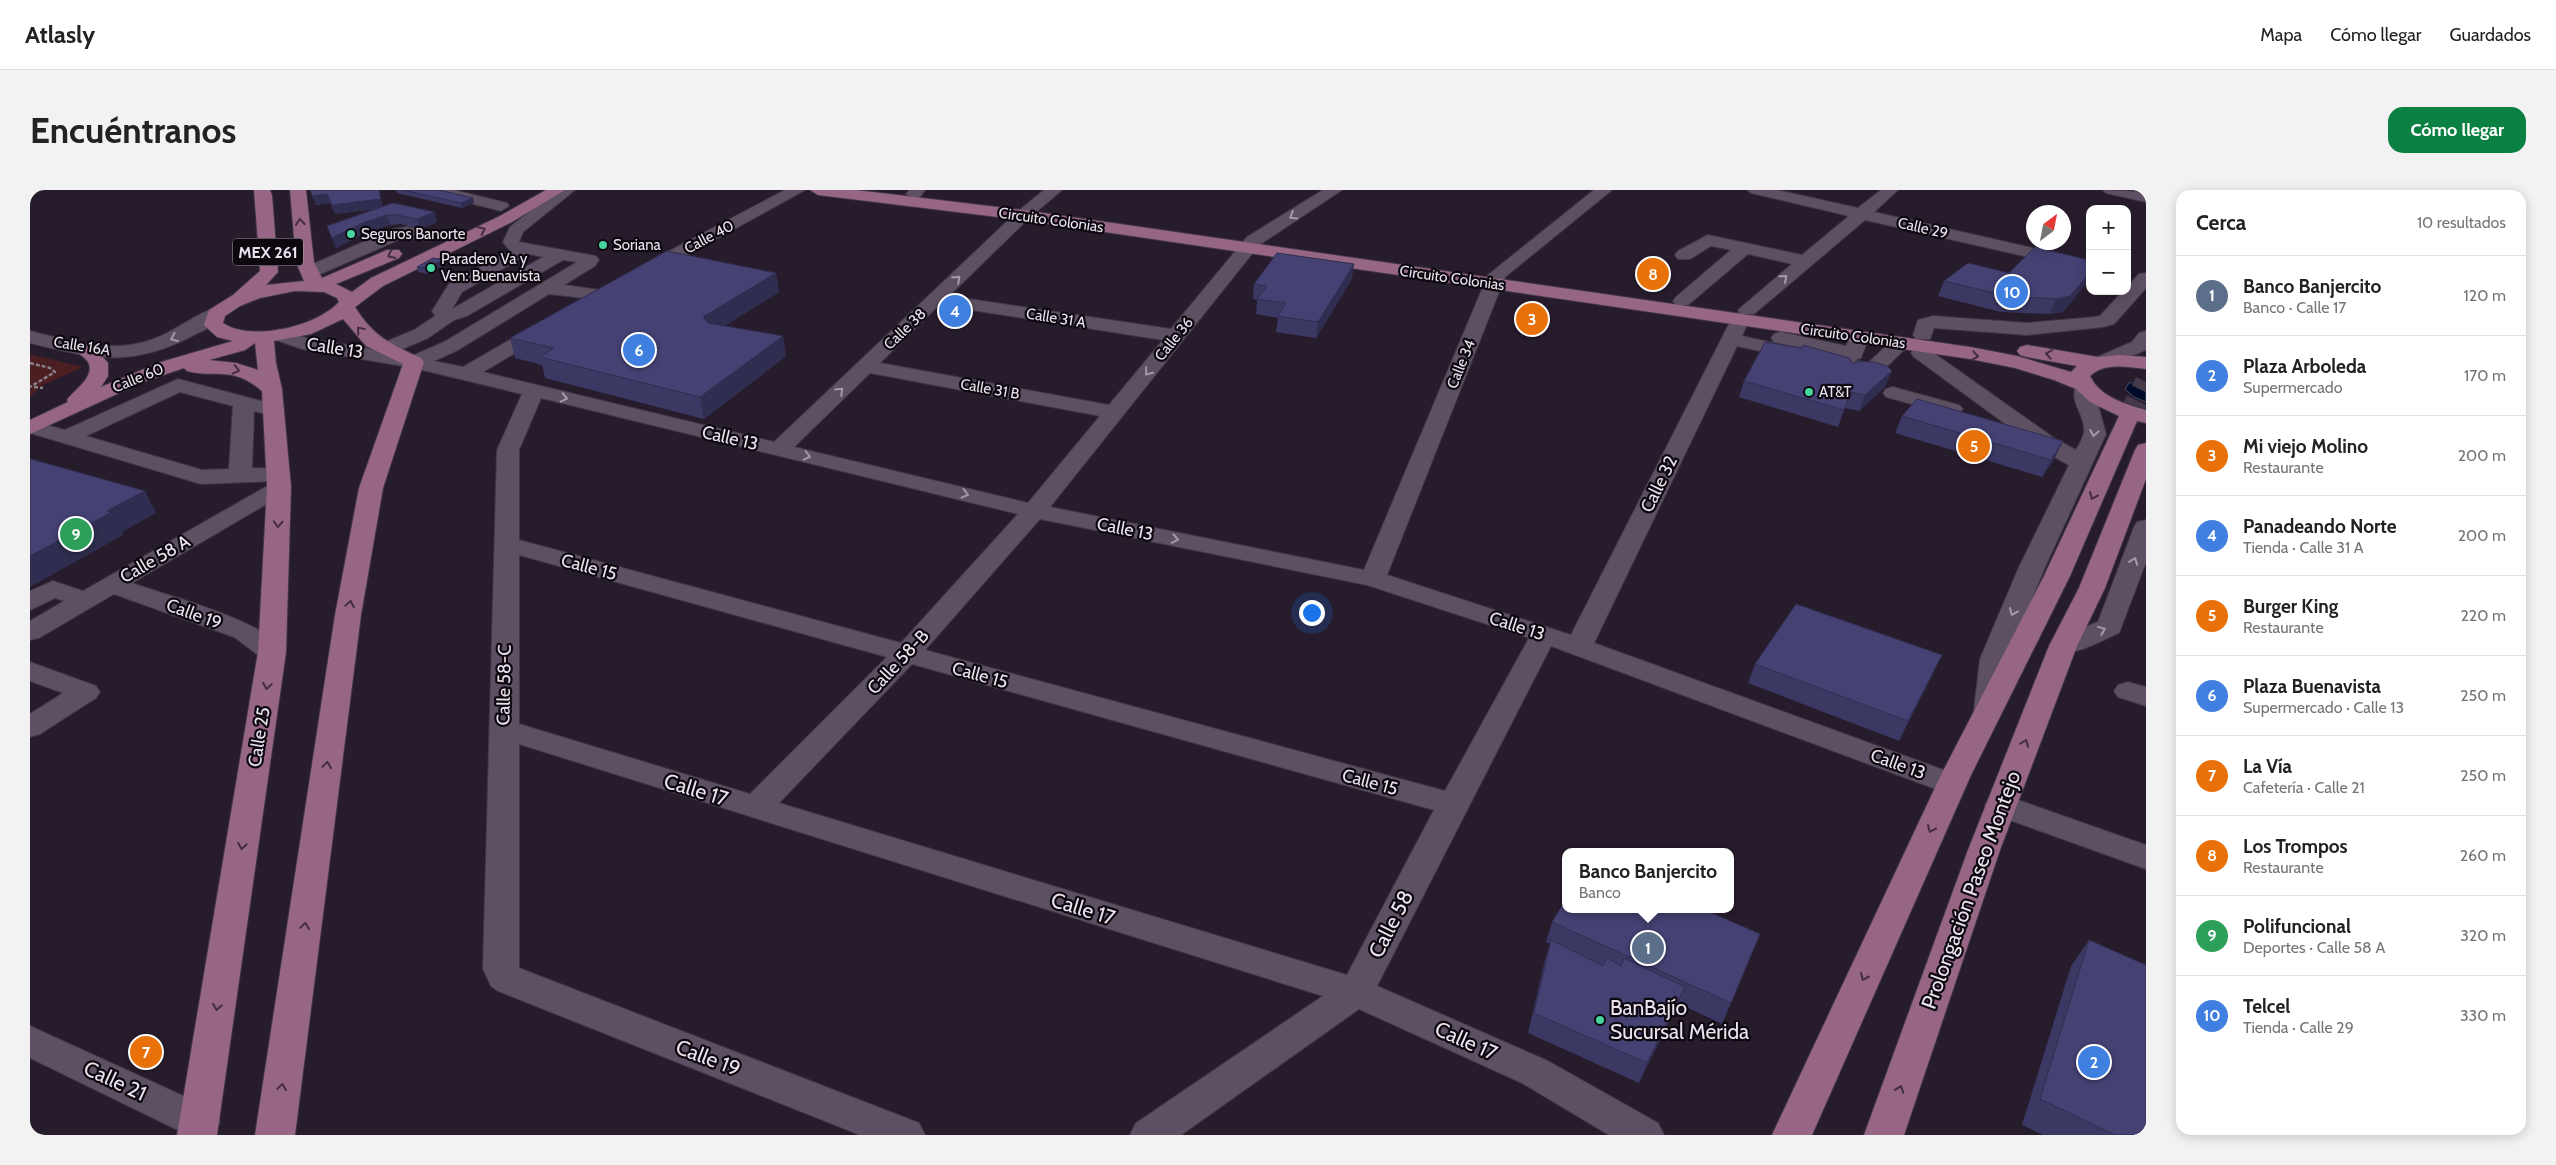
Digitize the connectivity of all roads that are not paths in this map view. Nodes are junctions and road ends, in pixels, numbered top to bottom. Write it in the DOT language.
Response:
graph roads {
  1 [pos="262,190"];
  2 [pos="435,190"];
  3 [pos="483,190"];
  4 [pos="557,190"];
  5 [pos="567,190"];
  6 [pos="797,190"];
  7 [pos="818,190"];
  8 [pos="888,190"];
  9 [pos="1054,190"];
  10 [pos="1334,190"];
  11 [pos="1604,190"];
  12 [pos="1756,190"];
  13 [pos="1890,190"];
  14 [pos="2111,190"];
  15 [pos="316,192"];
  16 [pos="916,192"];
  17 [pos="298,195"];
  18 [pos="2146,197"];
  19 [pos="516,198"];
  20 [pos="1026,212"];
  21 [pos="1861,214"];
  22 [pos="431,236"];
  23 [pos="1249,245"];
  24 [pos="1744,248"];
  25 [pos="524,250"];
  26 [pos="560,254"];
  27 [pos="1684,254"];
  28 [pos="1804,261"];
  29 [pos="2086,265"];
  30 [pos="635,277"];
  31 [pos="2139,277"];
  32 [pos="1495,279"];
  33 [pos="313,281"];
  34 [pos="618,286"];
  35 [pos="545,288"];
  36 [pos="601,295"];
  37 [pos="935,299"];
  38 [pos="236,301"];
  39 [pos="1682,301"];
  40 [pos="347,305"];
  41 [pos="576,310"];
  42 [pos="216,314"];
  43 [pos="447,316"];
  44 [pos="559,320"];
  45 [pos="1739,323"];
  46 [pos="1785,327"];
  47 [pos="264,336"];
  48 [pos="1177,336"];
  49 [pos="2146,336"];
  50 [pos="30,337"];
  51 [pos="1859,337"];
  52 [pos="1900,343"];
  53 [pos="1922,344"];
  54 [pos="385,349"];
  55 [pos="86,350"];
  56 [pos="414,362"];
  57 [pos="2099,363"];
  58 [pos="1957,364"];
  59 [pos="2146,364"];
  60 [pos="865,366"];
  61 [pos="466,374"];
  62 [pos="136,378"];
  63 [pos="1965,384"];
  64 [pos="2083,386"];
  65 [pos="534,391"];
  66 [pos="1893,393"];
  67 [pos="273,399"];
  68 [pos="244,402"];
  69 [pos="65,412"];
  70 [pos="1115,412"];
  71 [pos="2137,418"];
  72 [pos="31,428"];
  73 [pos="2035,433"];
  74 [pos="65,438"];
  75 [pos="779,449"];
  76 [pos="2146,450"];
  77 [pos="2083,463"];
  78 [pos="240,475"];
  79 [pos="278,480"];
  80 [pos="1034,511"];
  81 [pos="2146,527"];
  82 [pos="507,544"];
  83 [pos="1373,579"];
  84 [pos="111,584"];
  85 [pos="86,600"];
  86 [pos="30,602"];
  87 [pos="33,627"];
  88 [pos="1544,634"];
  89 [pos="2063,646"];
  90 [pos="1578,647"];
  91 [pos="272,652"];
  92 [pos="906,654"];
  93 [pos="30,671"];
  94 [pos="1988,709"];
  95 [pos="30,727"];
  96 [pos="504,729"];
  97 [pos="1952,784"];
  98 [pos="1453,804"];
  99 [pos="2002,805"];
  100 [pos="755,808"];
  101 [pos="2146,857"];
  102 [pos="511,981"];
  103 [pos="1356,992"];
  104 [pos="30,1041"];
  105 [pos="198,1128"];
  106 [pos="275,1135"];
  107 [pos="905,1135"];
  108 [pos="1150,1135"];
  109 [pos="1644,1135"];
  110 [pos="1792,1135"];
  111 [pos="1884,1135"];
  1 -- 38 [label="main road, MEX 261"];
  2 -- 19 [label="street"];
  3 -- 19 [label="street"];
  40 -- 4 [label="main road, one-way"];
  5 -- 25 [label="street"];
  6 -- 30 [label="street, Calle 40"];
  7 -- 20 [label="main road, Circuito Colonias"];
  8 -- 16 [label="main road, Circuito Colonias"];
  9 -- 20 [label="street, Calle 38"];
  10 -- 23 [label="street, Calle 36, one-way"];
  11 -- 32 [label="street, Calle 34"];
  12 -- 21 [label="street, Calle 29"];
  13 -- 21 [label="street, Calle 32"];
  14 -- 18 [label="street"];
  15 -- 17 [label="main road"];
  16 -- 20 [label="main road, Circuito Colonias"];
  33 -- 17 [label="main road, MEX 261, one-way"];
  19 -- 22 [label="main road"];
  20 -- 23 [label="main road, Circuito Colonias"];
  37 -- 20 [label="street, Calle 38, one-way"];
  21 -- 28 [label="street, Calle 32"];
  21 -- 29 [label="street, Calle 29"];
  22 -- 33 [label="street"];
  23 -- 32 [label="main road, Circuito Colonias"];
  23 -- 48 [label="street, Calle 36"];
  24 -- 27 [label="street"];
  24 -- 28 [label="street"];
  24 -- 39 [label="street"];
  25 -- 26 [label="street"];
  25 -- 43 [label="street"];
  26 -- 35 [label="street"];
  26 -- 43 [label="street"];
  45 -- 28 [label="street, Calle 32, one-way"];
  31 -- 53 [label="street"];
  32 -- 39 [label="main road, Circuito Colonias"];
  32 -- 45 [label="main road, Circuito Colonias"];
  32 -- 83 [label="street, Calle 34"];
  33 -- 38 [label="main road"];
  33 -- 40 [label="main road"];
  34 -- 36 [label="street"];
  35 -- 36 [label="street"];
  35 -- 56 [label="street"];
  36 -- 41 [label="street"];
  37 -- 48 [label="street, Calle 31 A"];
  37 -- 60 [label="street, Calle 38"];
  38 -- 42 [label="main road"];
  39 -- 45 [label="main road, Circuito Colonias"];
  40 -- 47 [label="main road"];
  54 -- 40 [label="main road, one-way"];
  42 -- 47 [label="main road"];
  42 -- 55 [label="street, Calle 16A, one-way"];
  43 -- 54 [label="street"];
  44 -- 61 [label="street"];
  45 -- 46 [label="main road, Circuito Colonias"];
  45 -- 52 [label="street"];
  45 -- 53 [label="main road, Circuito Colonias"];
  45 -- 90 [label="street, Calle 32"];
  46 -- 51 [label="street"];
  47 -- 56 [label="street, Calle 13"];
  47 -- 62 [label="main road, Calle 60"];
  47 -- 67 [label="main road, Calle 25"];
  48 -- 70 [label="street, Calle 36, one-way"];
  49 -- 57 [label="street"];
  50 -- 55 [label="street, Calle 16A"];
  51 -- 52 [label="main road, Circuito Colonias"];
  52 -- 64 [label="main road, Circuito Colonias, one-way"];
  57 -- 53 [label="main road, Circuito Colonias, one-way"];
  53 -- 63 [label="street"];
  54 -- 56 [label="main road"];
  55 -- 69 [label="main road"];
  56 -- 61 [label="street, Calle 13"];
  106 -- 56 [label="main road, one-way"];
  57 -- 59 [label="main road, Circuito Colonias"];
  57 -- 64 [label="main road"];
  58 -- 63 [label="street"];
  60 -- 70 [label="street, Calle 31 B"];
  75 -- 60 [label="street, Calle 38, one-way"];
  61 -- 65 [label="street, Calle 13"];
  62 -- 67 [label="main road, one-way"];
  62 -- 69 [label="main road, Calle 60"];
  63 -- 73 [label="street"];
  64 -- 71 [label="main road, Circuito Colonias"];
  64 -- 77 [label="street, one-way"];
  65 -- 75 [label="street, Calle 13, one-way"];
  65 -- 82 [label="street, Calle 58-C"];
  66 -- 73 [label="street"];
  67 -- 68 [label="street"];
  67 -- 79 [label="main road, Calle 25"];
  68 -- 74 [label="street"];
  68 -- 78 [label="street"];
  69 -- 72 [label="main road, Calle 60"];
  70 -- 80 [label="street, Calle 36"];
  71 -- 94 [label="main road, one-way"];
  72 -- 74 [label="street"];
  73 -- 77 [label="street"];
  74 -- 78 [label="street"];
  75 -- 80 [label="street, Calle 13, one-way"];
  76 -- 89 [label="main road, Prolongación Paseo Montejo"];
  77 -- 94 [label="street, one-way"];
  78 -- 79 [label="street"];
  79 -- 84 [label="street, Calle 58 A"];
  79 -- 91 [label="main road, Calle 25, one-way"];
  80 -- 83 [label="street, Calle 13, one-way"];
  80 -- 92 [label="street, Calle 58-B"];
  89 -- 81 [label="street, one-way"];
  82 -- 92 [label="street, Calle 15"];
  82 -- 96 [label="street, Calle 58-C"];
  83 -- 88 [label="street, Calle 13"];
  84 -- 85 [label="street, Calle 58 A"];
  84 -- 91 [label="street, Calle 19"];
  85 -- 86 [label="street"];
  85 -- 87 [label="street, Calle 58 A"];
  88 -- 90 [label="street, Calle 13"];
  88 -- 98 [label="street, Calle 58"];
  99 -- 89 [label="main road, Prolongación Paseo Montejo, one-way"];
  90 -- 97 [label="street, Calle 13"];
  91 -- 105 [label="main road, Calle 25, one-way"];
  92 -- 98 [label="street, Calle 15"];
  92 -- 100 [label="street, Calle 58-B"];
  93 -- 95 [label="street"];
  94 -- 97 [label="main road"];
  96 -- 100 [label="street, Calle 17"];
  96 -- 102 [label="street, Calle 58-C"];
  97 -- 110 [label="main road, one-way"];
  98 -- 103 [label="street, Calle 58"];
  99 -- 101 [label="street"];
  111 -- 99 [label="main road, Prolongación Paseo Montejo, one-way"];
  100 -- 103 [label="street, Calle 17"];
  102 -- 107 [label="street, Calle 19"];
  103 -- 108 [label="street, Calle 58"];
  103 -- 109 [label="street, Calle 17"];
  104 -- 105 [label="street, Calle 21"];
}
